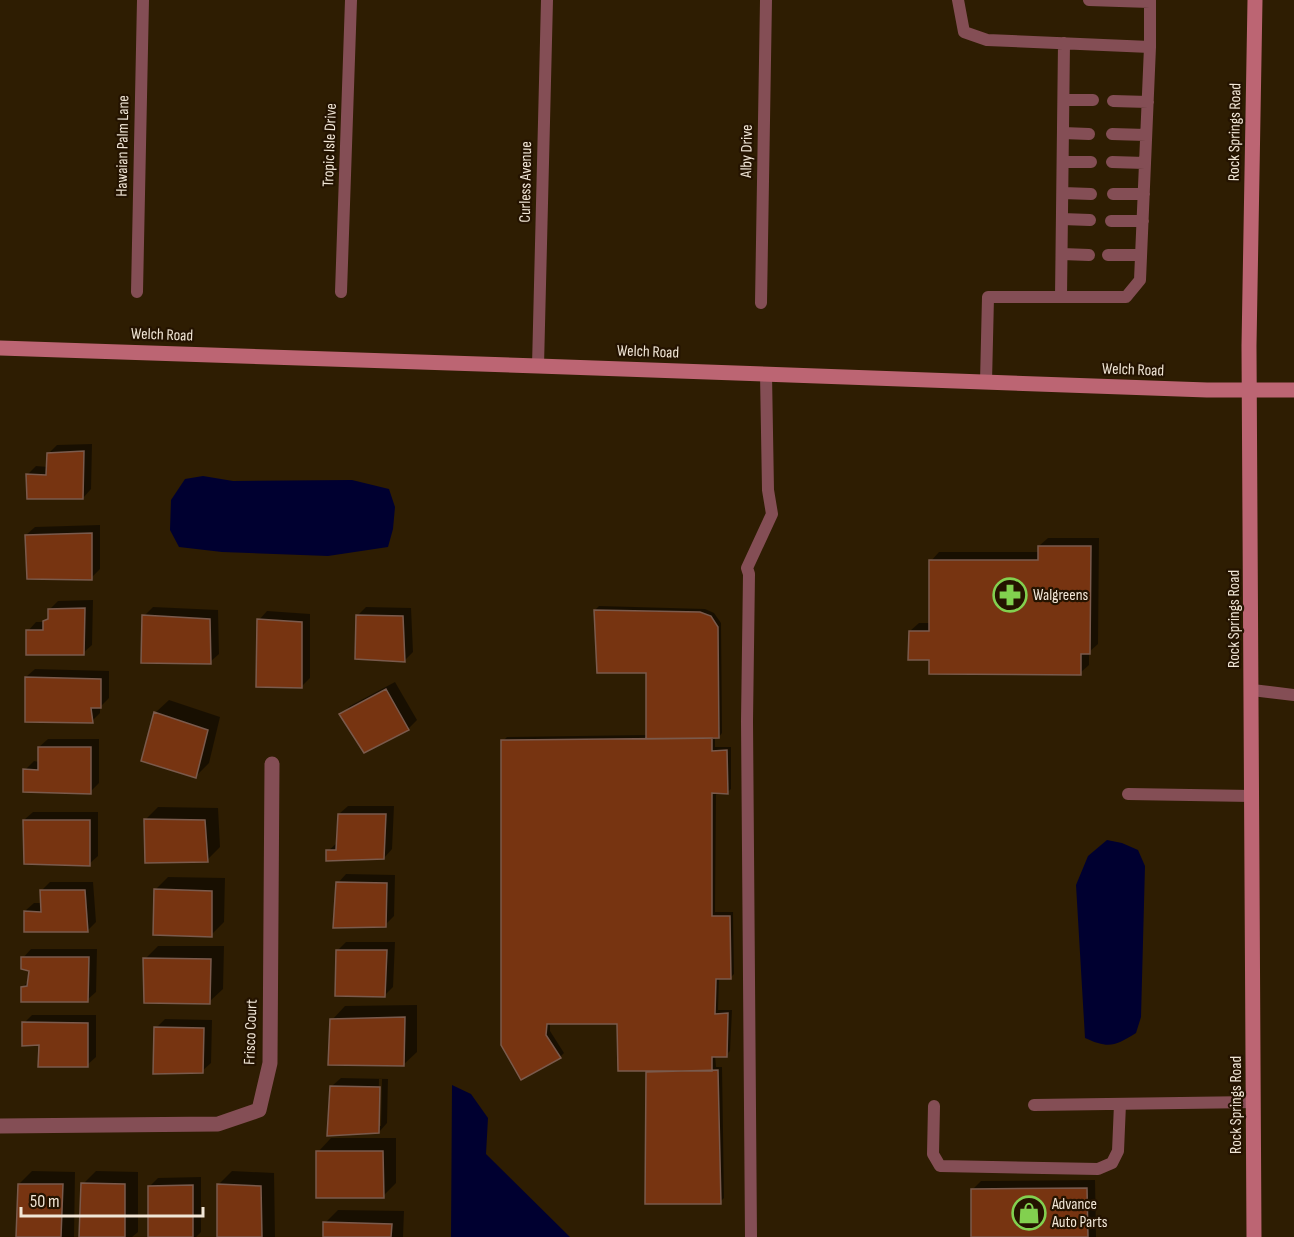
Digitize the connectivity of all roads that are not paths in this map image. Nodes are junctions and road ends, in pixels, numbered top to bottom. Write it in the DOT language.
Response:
graph roads {
  1 [pos="143,0"];
  2 [pos="351,0"];
  3 [pos="547,0"];
  4 [pos="766,0"];
  5 [pos="958,0"];
  6 [pos="1089,0"];
  7 [pos="1255,0"];
  8 [pos="1150,1"];
  9 [pos="1064,44"];
  10 [pos="1150,47"];
  11 [pos="1064,100"];
  12 [pos="1093,100"];
  13 [pos="1113,101"];
  14 [pos="1148,102"];
  15 [pos="1063,133"];
  16 [pos="1089,134"];
  17 [pos="1112,134"];
  18 [pos="1146,135"];
  19 [pos="1063,162"];
  20 [pos="1091,162"];
  21 [pos="1112,162"];
  22 [pos="1145,163"];
  23 [pos="1063,193"];
  24 [pos="1091,194"];
  25 [pos="1113,194"];
  26 [pos="1144,194"];
  27 [pos="1062,219"];
  28 [pos="1090,220"];
  29 [pos="1111,220"];
  30 [pos="1143,221"];
  31 [pos="1062,254"];
  32 [pos="1089,255"];
  33 [pos="1108,255"];
  34 [pos="1141,255"];
  35 [pos="137,292"];
  36 [pos="341,292"];
  37 [pos="1061,297"];
  38 [pos="761,303"];
  39 [pos="0,348"];
  40 [pos="538,366"];
  41 [pos="766,374"];
  42 [pos="987,382"];
  43 [pos="1249,390"];
  44 [pos="1294,390"];
  45 [pos="1252,690"];
  46 [pos="1294,694"];
  47 [pos="272,764"];
  48 [pos="1128,794"];
  49 [pos="1252,796"];
  50 [pos="1254,1102"];
  51 [pos="1120,1104"];
  52 [pos="1034,1105"];
  53 [pos="934,1106"];
  54 [pos="0,1126"];
  55 [pos="751,1237"];
  56 [pos="1254,1237"];
  1 -- 35 [label="lane, Hawaian Palm Lane"];
  2 -- 36 [label="lane, Tropic Isle Drive"];
  3 -- 40 [label="lane, Curless Avenue"];
  4 -- 38 [label="lane, Alby Drive"];
  5 -- 9 [label="lane"];
  6 -- 8 [label="lane"];
  7 -- 43 [label="main road, Rock Springs Road"];
  8 -- 10 [label="lane"];
  9 -- 10 [label="lane"];
  9 -- 11 [label="lane"];
  10 -- 14 [label="lane"];
  11 -- 12 [label="lane"];
  11 -- 15 [label="lane"];
  13 -- 14 [label="lane"];
  14 -- 18 [label="lane"];
  15 -- 16 [label="lane"];
  15 -- 19 [label="lane"];
  17 -- 18 [label="lane"];
  18 -- 22 [label="lane"];
  19 -- 20 [label="lane"];
  19 -- 23 [label="lane"];
  21 -- 22 [label="lane"];
  22 -- 26 [label="lane"];
  23 -- 24 [label="lane"];
  23 -- 27 [label="lane"];
  25 -- 26 [label="lane"];
  26 -- 30 [label="lane"];
  27 -- 28 [label="lane"];
  27 -- 31 [label="lane"];
  29 -- 30 [label="lane"];
  30 -- 34 [label="lane"];
  31 -- 32 [label="lane"];
  31 -- 37 [label="lane"];
  33 -- 34 [label="lane"];
  34 -- 37 [label="lane"];
  37 -- 42 [label="lane"];
  39 -- 40 [label="main road, Welch Road"];
  40 -- 41 [label="main road, Welch Road"];
  41 -- 42 [label="main road, Welch Road"];
  41 -- 55 [label="lane"];
  42 -- 43 [label="main road, Welch Road"];
  43 -- 44 [label="main road, Welch Road"];
  43 -- 45 [label="main road, Rock Springs Road"];
  45 -- 46 [label="lane"];
  45 -- 49 [label="main road, Rock Springs Road"];
  47 -- 54 [label="street, Frisco Court"];
  48 -- 49 [label="lane"];
  49 -- 50 [label="main road, Rock Springs Road"];
  50 -- 51 [label="lane"];
  50 -- 56 [label="main road, Rock Springs Road"];
  51 -- 52 [label="lane"];
  51 -- 53 [label="lane"];
}
